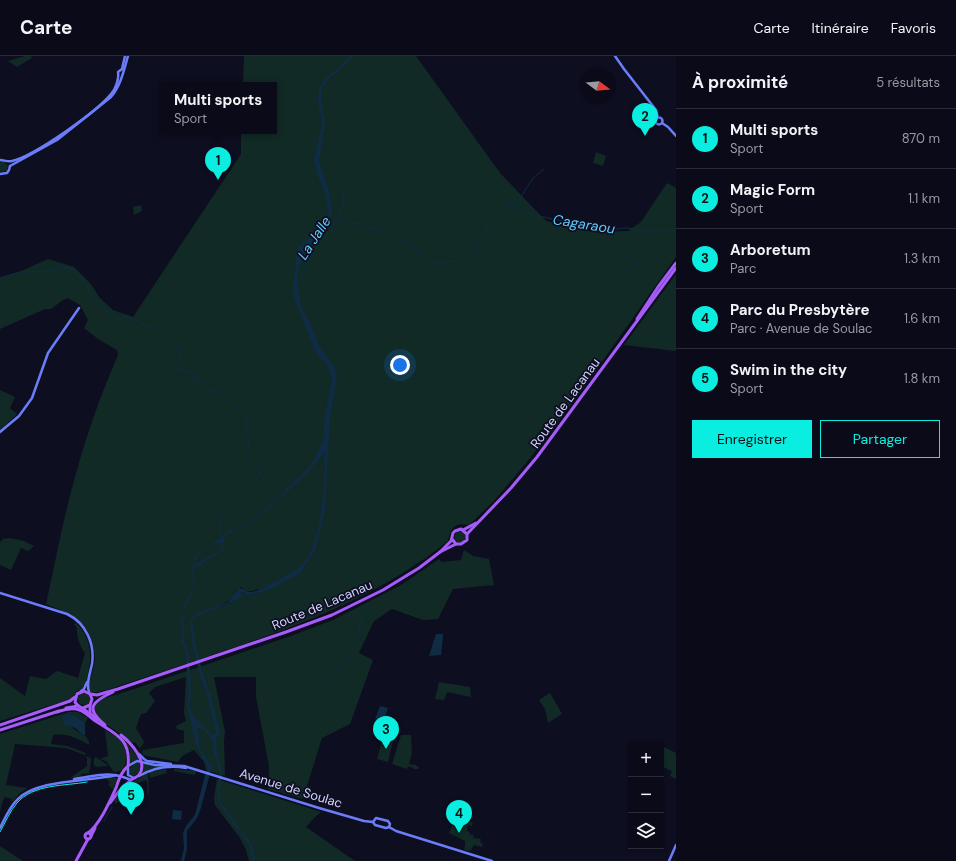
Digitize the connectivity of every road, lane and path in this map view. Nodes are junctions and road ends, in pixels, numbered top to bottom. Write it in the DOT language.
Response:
graph roads {
  1 [pos="126,56"];
  2 [pos="616,56"];
  3 [pos="122,71"];
  4 [pos="120,75"];
  5 [pos="658,117"];
  6 [pos="662,123"];
  7 [pos="676,136"];
  8 [pos="0,160"];
  9 [pos="8,162"];
  10 [pos="10,166"];
  11 [pos="0,174"];
  12 [pos="676,263"];
  13 [pos="676,268"];
  14 [pos="79,308"];
  15 [pos="630,331"];
  16 [pos="0,432"];
  17 [pos="480,519"];
  18 [pos="463,530"];
  19 [pos="467,534"];
  20 [pos="452,538"];
  21 [pos="456,544"];
  22 [pos="440,552"];
  23 [pos="0,593"];
  24 [pos="88,680"];
  25 [pos="118,689"];
  26 [pos="81,691"];
  27 [pos="113,692"];
  28 [pos="90,693"];
  29 [pos="75,697"];
  30 [pos="92,701"];
  31 [pos="90,705"];
  32 [pos="78,706"];
  33 [pos="83,708"];
  34 [pos="58,712"];
  35 [pos="96,722"];
  36 [pos="105,724"];
  37 [pos="0,725"];
  38 [pos="0,730"];
  39 [pos="135,750"];
  40 [pos="140,762"];
  41 [pos="175,765"];
  42 [pos="128,766"];
  43 [pos="196,769"];
  44 [pos="118,775"];
  45 [pos="138,776"];
  46 [pos="133,779"];
  47 [pos="373,822"];
  48 [pos="389,827"];
  49 [pos="0,828"];
  50 [pos="88,833"];
  51 [pos="91,836"];
  52 [pos="86,838"];
  53 [pos="676,845"];
  54 [pos="76,860"];
  55 [pos="492,861"];
  56 [pos="669,861"];
  1 -- 3 [label="main road"];
  2 -- 5 [label="main road"];
  3 -- 4 [label="main road"];
  3 -- 4 [label="main road"];
  4 -- 9 [label="main road"];
  4 -- 10 [label="main road"];
  5 -- 6 [label="main road"];
  5 -- 6 [label="main road"];
  6 -- 7 [label="main road"];
  8 -- 9 [label="main road"];
  9 -- 10 [label="main road"];
  10 -- 11 [label="main road"];
  12 -- 15 [label="main road, Route de Lacanau"];
  13 -- 15 [label="main road, Route de Lacanau"];
  14 -- 16 [label="main road"];
  15 -- 17 [label="main road, Route de Lacanau"];
  17 -- 18 [label="main road"];
  17 -- 19 [label="main road"];
  18 -- 19 [label="main road"];
  18 -- 20 [label="main road"];
  19 -- 21 [label="main road"];
  20 -- 21 [label="main road"];
  20 -- 22 [label="main road"];
  21 -- 22 [label="main road"];
  22 -- 25 [label="main road, Route de Lacanau"];
  23 -- 24 [label="main road"];
  24 -- 26 [label="main road"];
  24 -- 28 [label="main road"];
  25 -- 27 [label="main road"];
  25 -- 28 [label="main road"];
  26 -- 28 [label="main road"];
  26 -- 29 [label="main road"];
  27 -- 30 [label="main road"];
  27 -- 36 [label="main road"];
  28 -- 30 [label="main road"];
  29 -- 32 [label="main road"];
  29 -- 37 [label="main road"];
  30 -- 31 [label="main road"];
  31 -- 33 [label="main road"];
  31 -- 36 [label="main road"];
  32 -- 33 [label="main road"];
  32 -- 34 [label="main road"];
  33 -- 35 [label="main road"];
  34 -- 35 [label="main road"];
  34 -- 38 [label="main road"];
  35 -- 42 [label="main road"];
  36 -- 39 [label="main road"];
  39 -- 40 [label="main road"];
  39 -- 41 [label="main road"];
  40 -- 41 [label="main road"];
  40 -- 42 [label="main road"];
  40 -- 45 [label="main road"];
  41 -- 43 [label="main road"];
  42 -- 44 [label="main road"];
  42 -- 46 [label="main road"];
  43 -- 45 [label="main road"];
  43 -- 47 [label="main road, Avenue de Soulac"];
  44 -- 46 [label="main road"];
  44 -- 49 [label="main road"];
  44 -- 50 [label="main road"];
  45 -- 46 [label="main road"];
  46 -- 51 [label="main road"];
  47 -- 48 [label="main road, Avenue de Soulac"];
  47 -- 48 [label="main road, Avenue de Soulac"];
  48 -- 55 [label="main road, Avenue de Soulac"];
  50 -- 51 [label="main road"];
  50 -- 52 [label="main road"];
  51 -- 52 [label="main road"];
  52 -- 54 [label="main road"];
  53 -- 56 [label="main road"];
}
